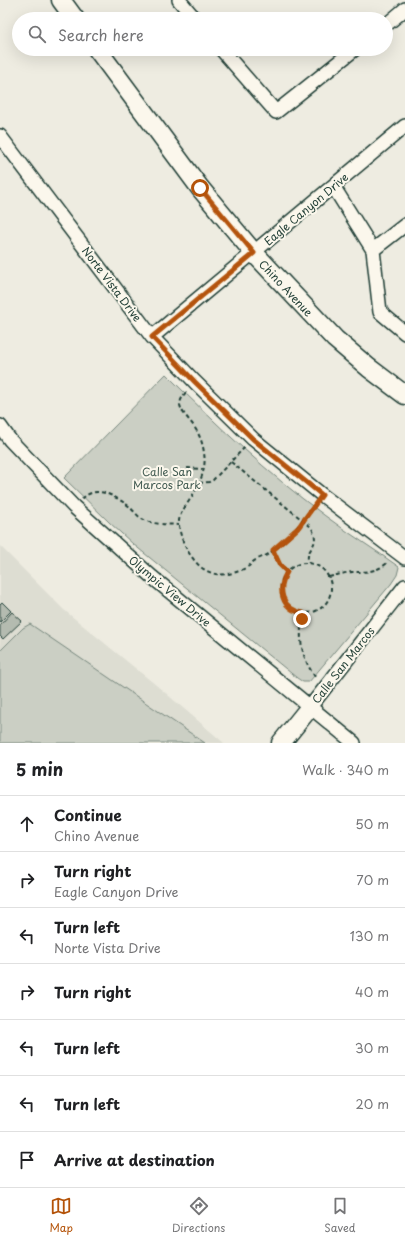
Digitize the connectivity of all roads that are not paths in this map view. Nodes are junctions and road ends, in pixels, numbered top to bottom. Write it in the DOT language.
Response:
graph roads {
  1 [pos="61,0"];
  2 [pos="181,1"];
  3 [pos="405,10"];
  4 [pos="70,12"];
  5 [pos="190,12"];
  6 [pos="393,19"];
  7 [pos="102,56"];
  8 [pos="227,56"];
  9 [pos="346,56"];
  10 [pos="405,126"];
  11 [pos="0,136"];
  12 [pos="332,186"];
  13 [pos="405,225"];
  14 [pos="373,250"];
  15 [pos="254,253"];
  16 [pos="405,333"];
  17 [pos="152,337"];
  18 [pos="405,395"];
  19 [pos="0,426"];
  20 [pos="401,554"];
  21 [pos="405,586"];
  22 [pos="310,707"];
  23 [pos="281,743"];
  24 [pos="354,743"];
  1 -- 4 [label="main road"];
  2 -- 5 [label="street"];
  3 -- 6 [label="street"];
  7 -- 15 [label="main road, Chino Avenue"];
  8 -- 9 [label="street"];
  10 -- 12 [label="street, Eagle Canyon Drive"];
  11 -- 17 [label="street, Norte Vista Drive"];
  12 -- 14 [label="street"];
  12 -- 15 [label="street, Eagle Canyon Drive"];
  13 -- 14 [label="street"];
  14 -- 16 [label="street"];
  15 -- 17 [label="street, Eagle Canyon Drive"];
  15 -- 18 [label="main road, Chino Avenue"];
  17 -- 20 [label="street, Norte Vista Drive"];
  19 -- 22 [label="street, Olympic View Drive"];
  21 -- 22 [label="street, Calle San Marcos"];
  22 -- 23 [label="main road, Calle San Marcos"];
  22 -- 24 [label="street, Olympic View Drive"];
}
